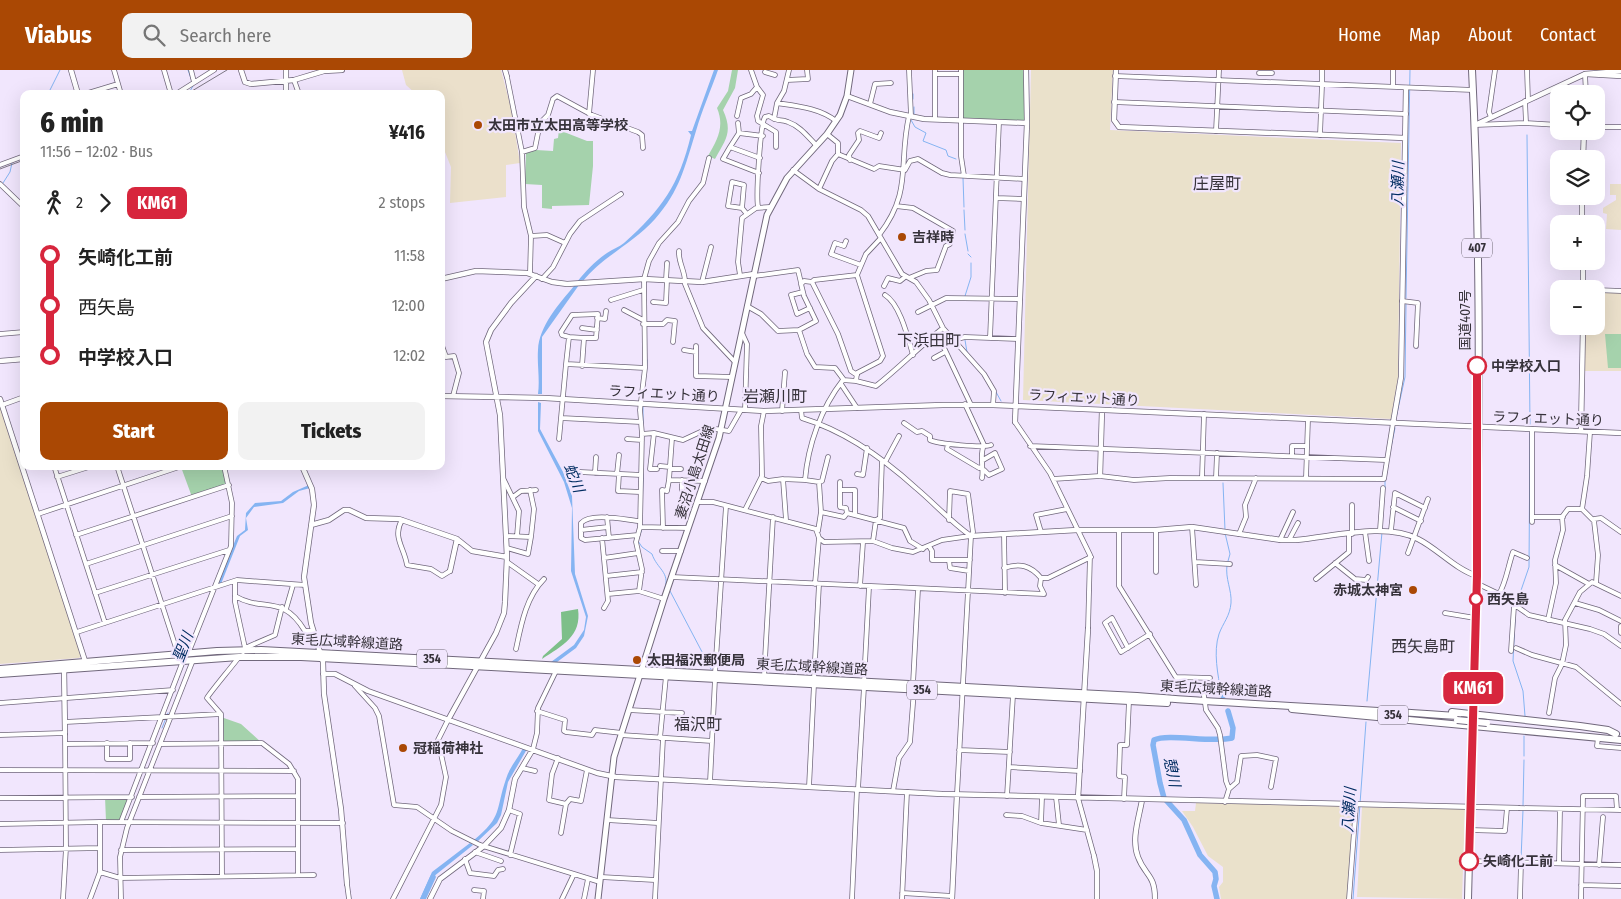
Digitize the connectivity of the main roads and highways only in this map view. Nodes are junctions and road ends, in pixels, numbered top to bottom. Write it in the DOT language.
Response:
graph roads {
  1 [pos="851,70"];
  2 [pos="1472,70"];
  3 [pos="321,656"];
  4 [pos="187,658"];
  5 [pos="64,667"];
  6 [pos="0,668"];
  7 [pos="641,673"];
  8 [pos="0,674"];
  9 [pos="715,676"];
  10 [pos="814,682"];
  11 [pos="962,690"];
  12 [pos="1085,696"];
  13 [pos="1204,703"];
  14 [pos="1301,706"];
  15 [pos="1292,709"];
  16 [pos="1473,714"];
  17 [pos="1458,718"];
  18 [pos="1487,721"];
  19 [pos="1472,726"];
  20 [pos="1618,734"];
  21 [pos="1598,737"];
  22 [pos="1621,740"];
  23 [pos="598,899"];
  24 [pos="1468,899"];
  1 -- 7 [label="main road, 妻沼小島太田線"];
  2 -- 16 [label="highway, 国道407号 / 407"];
  3 -- 4 [label="highway, 東毛広域幹線道路 / 354"];
  3 -- 4 [label="highway, 東毛広域幹線道路 / 354"];
  3 -- 7 [label="highway, 東毛広域幹線道路 / 354"];
  4 -- 5 [label="highway, 東毛広域幹線道路 / 354"];
  5 -- 6 [label="highway, 東毛広域幹線道路 / 354"];
  5 -- 8 [label="highway, 東毛広域幹線道路 / 354"];
  7 -- 9 [label="highway, 東毛広域幹線道路 / 354"];
  7 -- 9 [label="highway, 東毛広域幹線道路 / 354"];
  7 -- 23 [label="main road, 妻沼小島太田線"];
  9 -- 10 [label="highway, 東毛広域幹線道路 / 354"];
  9 -- 10 [label="highway, 東毛広域幹線道路 / 354"];
  10 -- 11 [label="highway, 東毛広域幹線道路 / 354"];
  11 -- 12 [label="highway, 東毛広域幹線道路 / 354"];
  11 -- 12 [label="highway, 東毛広域幹線道路 / 354"];
  12 -- 13 [label="highway, 東毛広域幹線道路 / 354"];
  12 -- 13 [label="highway, 東毛広域幹線道路 / 354"];
  13 -- 14 [label="highway, 東毛広域幹線道路 / 354"];
  13 -- 15 [label="highway, 東毛広域幹線道路 / 354"];
  14 -- 16 [label="highway, 354"];
  14 -- 17 [label="highway, 東毛広域幹線道路 / 354"];
  15 -- 17 [label="highway, 東毛広域幹線道路 / 354"];
  15 -- 19 [label="highway, 354"];
  16 -- 19 [label="highway, 国道407号 / 407"];
  16 -- 20 [label="highway, 354"];
  17 -- 18 [label="highway, 東毛広域幹線道路 / 354, bridge"];
  18 -- 20 [label="highway, 東毛広域幹線道路 / 354"];
  18 -- 21 [label="highway, 東毛広域幹線道路 / 354"];
  19 -- 21 [label="highway, 354"];
  19 -- 24 [label="highway, 国道407号 / 407"];
  21 -- 22 [label="highway, 354"];
}
